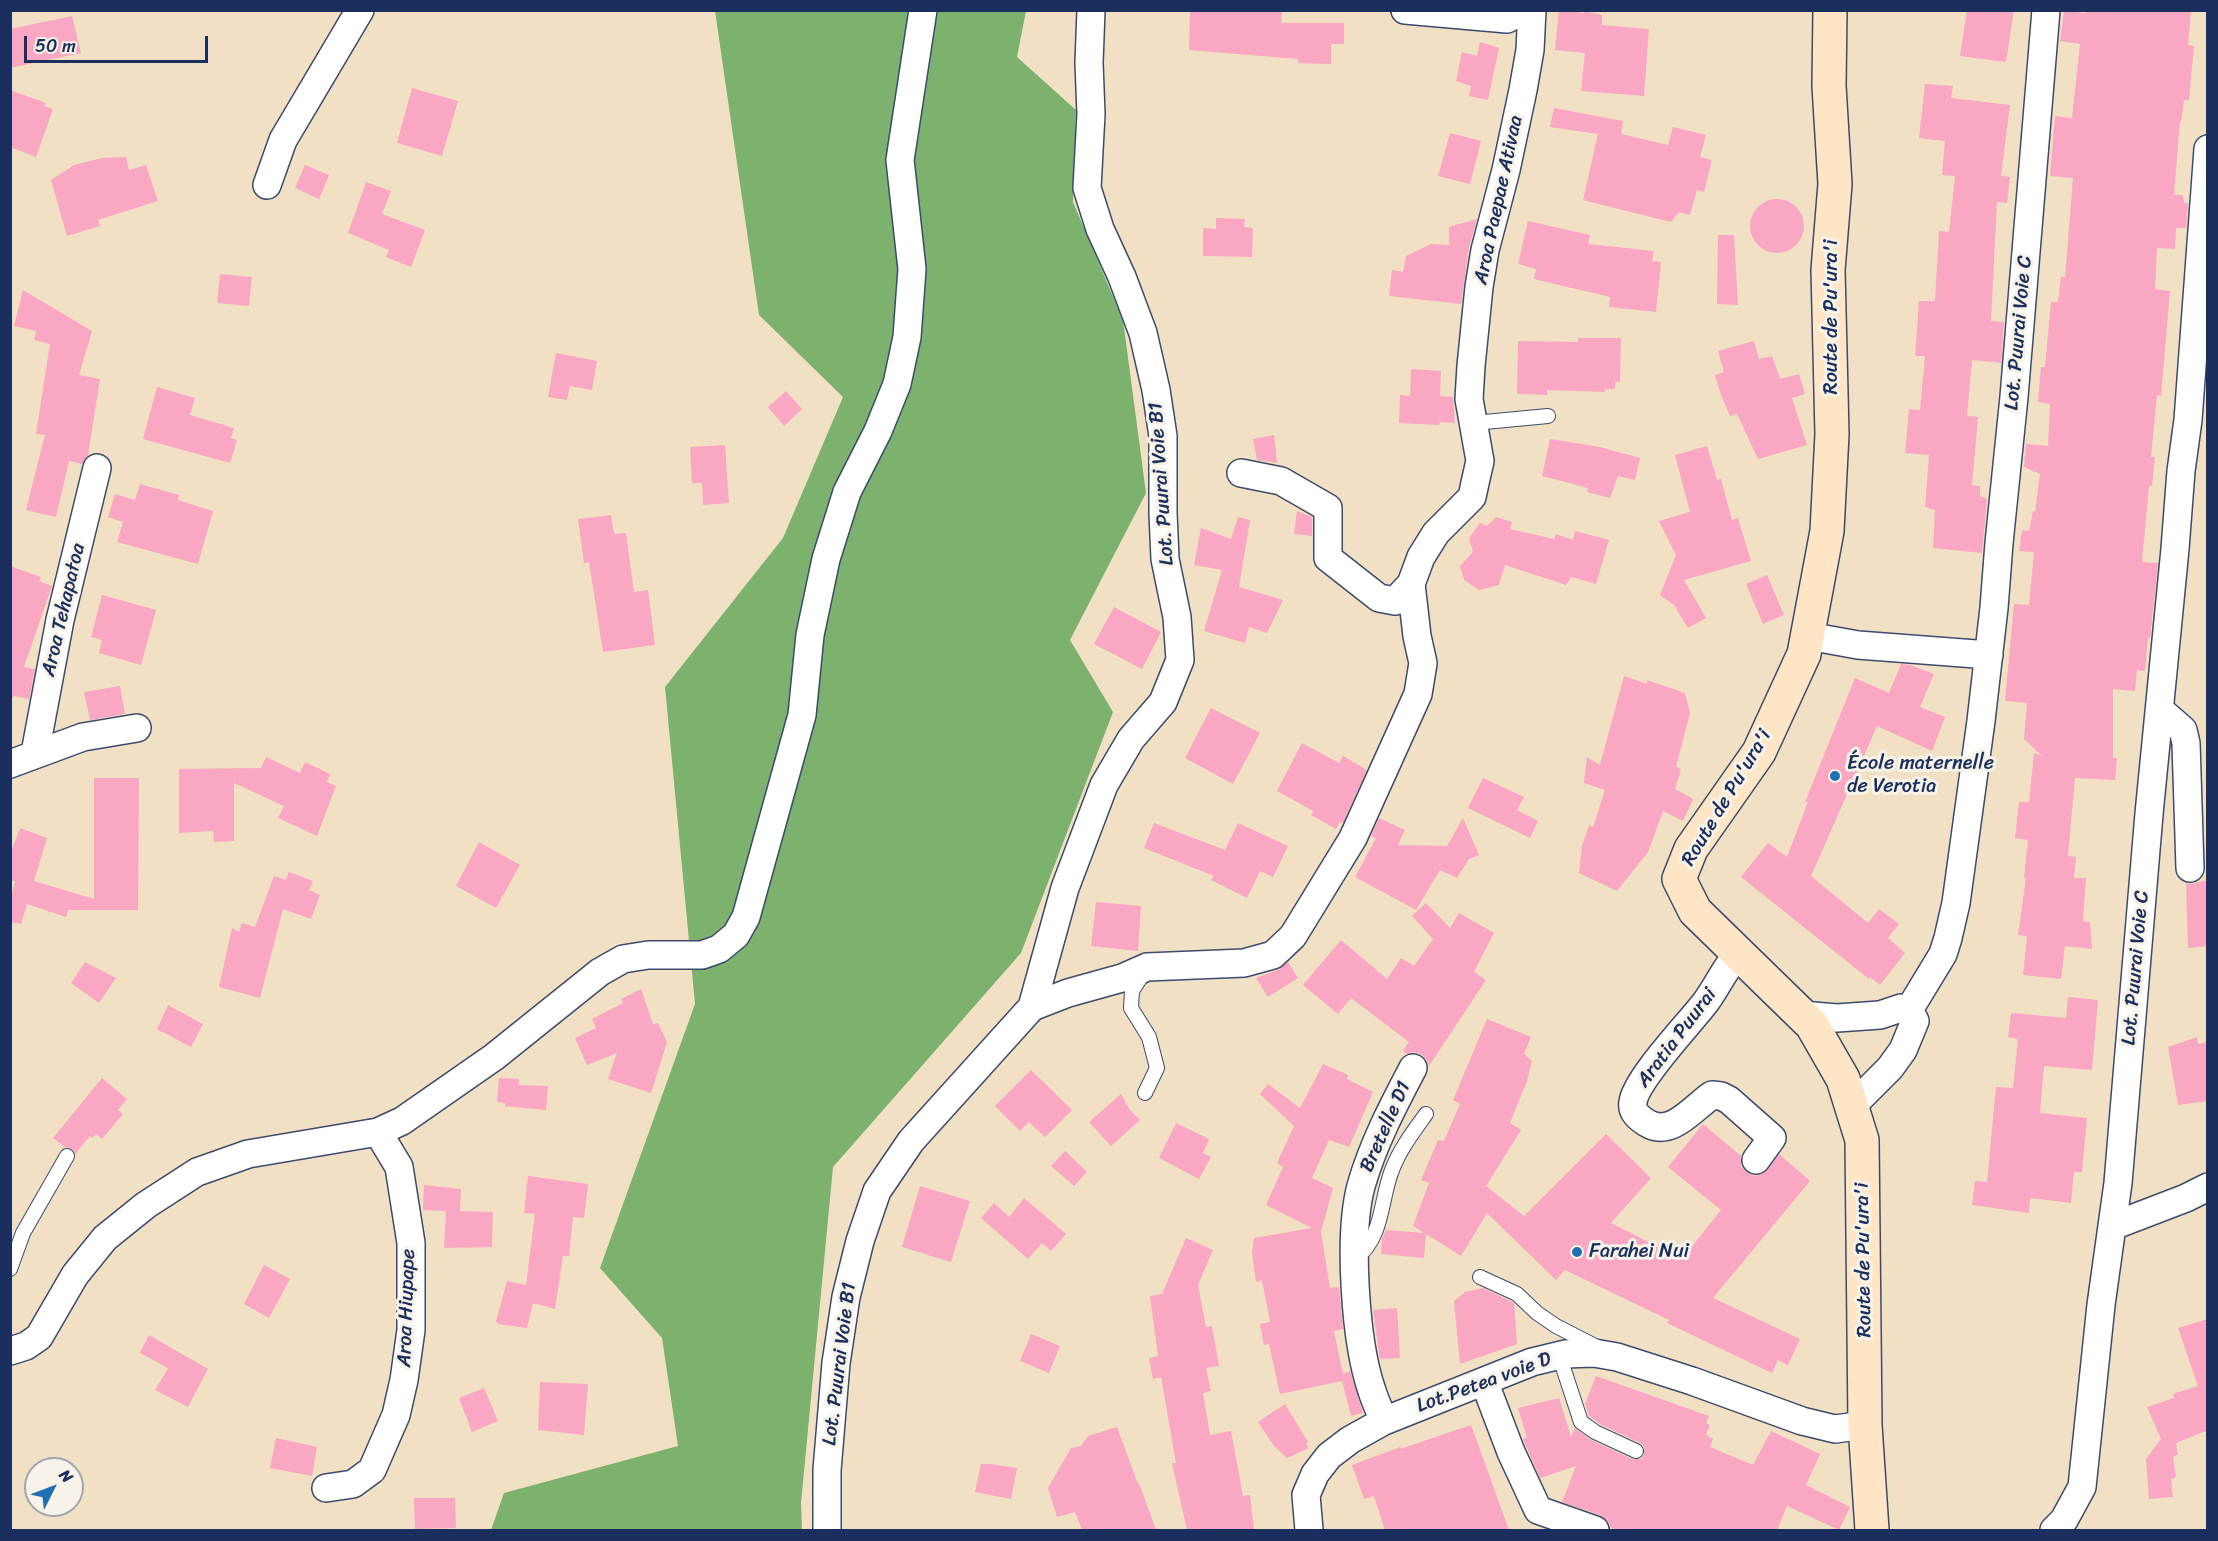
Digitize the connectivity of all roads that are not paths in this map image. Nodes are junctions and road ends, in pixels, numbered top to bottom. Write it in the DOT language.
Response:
graph roads {
  1 [pos="360,10"];
  2 [pos="922,10"];
  3 [pos="1091,10"];
  4 [pos="1405,10"];
  5 [pos="1524,10"];
  6 [pos="1532,10"];
  7 [pos="1830,10"];
  8 [pos="2046,10"];
  9 [pos="2207,152"];
  10 [pos="267,185"];
  11 [pos="1548,416"];
  12 [pos="2198,419"];
  13 [pos="1474,423"];
  14 [pos="97,468"];
  15 [pos="1241,473"];
  16 [pos="1411,584"];
  17 [pos="1808,636"];
  18 [pos="1989,655"];
  19 [pos="2160,710"];
  20 [pos="136,728"];
  21 [pos="35,753"];
  22 [pos="10,764"];
  23 [pos="2190,868"];
  24 [pos="1738,954"];
  25 [pos="1147,967"];
  26 [pos="1032,1007"];
  27 [pos="1910,1010"];
  28 [pos="1801,1015"];
  29 [pos="1413,1068"];
  30 [pos="1146,1093"];
  31 [pos="1852,1106"];
  32 [pos="1426,1114"];
  33 [pos="378,1132"];
  34 [pos="67,1156"];
  35 [pos="1756,1160"];
  36 [pos="2208,1187"];
  37 [pos="2113,1226"];
  38 [pos="1355,1258"];
  39 [pos="10,1269"];
  40 [pos="1480,1277"];
  41 [pos="12,1345"];
  42 [pos="1559,1355"];
  43 [pos="1617,1357"];
  44 [pos="1484,1381"];
  45 [pos="1384,1421"];
  46 [pos="1865,1425"];
  47 [pos="1636,1451"];
  48 [pos="326,1488"];
  49 [pos="827,1530"];
  50 [pos="1309,1530"];
  51 [pos="1594,1530"];
  52 [pos="1872,1530"];
  53 [pos="2054,1530"];
  1 -- 10 [label="street"];
  2 -- 33 [label="street"];
  3 -- 26 [label="street, Lot. Puurai Voie B1"];
  4 -- 5 [label="street"];
  6 -- 13 [label="street, Aroa Paepae Ativaa"];
  7 -- 17 [label="main road, Route de Pu'ura'i"];
  8 -- 18 [label="street, Lot. Puurai Voie C"];
  9 -- 12 [label="street, Lot. Puurai Voie C"];
  11 -- 13 [label="lane"];
  12 -- 19 [label="street, Lot. Puurai Voie C"];
  13 -- 16 [label="street, Aroa Paepae Ativaa"];
  14 -- 21 [label="street, Aroa Tehapatoa"];
  15 -- 16 [label="street"];
  16 -- 25 [label="street, Lot. Puurai Voie B1"];
  17 -- 18 [label="street"];
  17 -- 24 [label="main road, Route de Pu'ura'i"];
  18 -- 27 [label="street, Lot. Puurai Voie C"];
  19 -- 23 [label="street"];
  19 -- 37 [label="street, Lot. Puurai Voie C"];
  20 -- 21 [label="street"];
  21 -- 22 [label="street"];
  24 -- 28 [label="main road, Route de Pu'ura'i"];
  24 -- 35 [label="street, Aratia Puurai"];
  25 -- 26 [label="street, Lot. Puurai Voie B1"];
  25 -- 30 [label="lane"];
  26 -- 49 [label="street, Lot. Puurai Voie B1"];
  27 -- 28 [label="street"];
  27 -- 31 [label="street, Lot. Puurai Voie C"];
  28 -- 31 [label="main road, Route de Pu'ura'i"];
  29 -- 38 [label="street, Bretelle D1"];
  31 -- 46 [label="main road, Route de Pu'ura'i"];
  32 -- 38 [label="lane, Bretelle D1"];
  33 -- 41 [label="street"];
  33 -- 48 [label="street, Aroa Hiupape"];
  34 -- 39 [label="lane"];
  36 -- 37 [label="street"];
  37 -- 53 [label="street, Lot. Puurai Voie C"];
  38 -- 45 [label="street, Bretelle D1"];
  40 -- 43 [label="lane"];
  42 -- 43 [label="street, Lot.Petea voie D"];
  42 -- 44 [label="street, Lot.Petea voie D"];
  42 -- 47 [label="lane"];
  43 -- 46 [label="street, Lot.Petea voie D"];
  44 -- 45 [label="street, Lot.Petea voie D"];
  44 -- 51 [label="street"];
  45 -- 50 [label="street, Lot.Petea voie D"];
  46 -- 52 [label="main road, Route de Pu'ura'i"];
}
